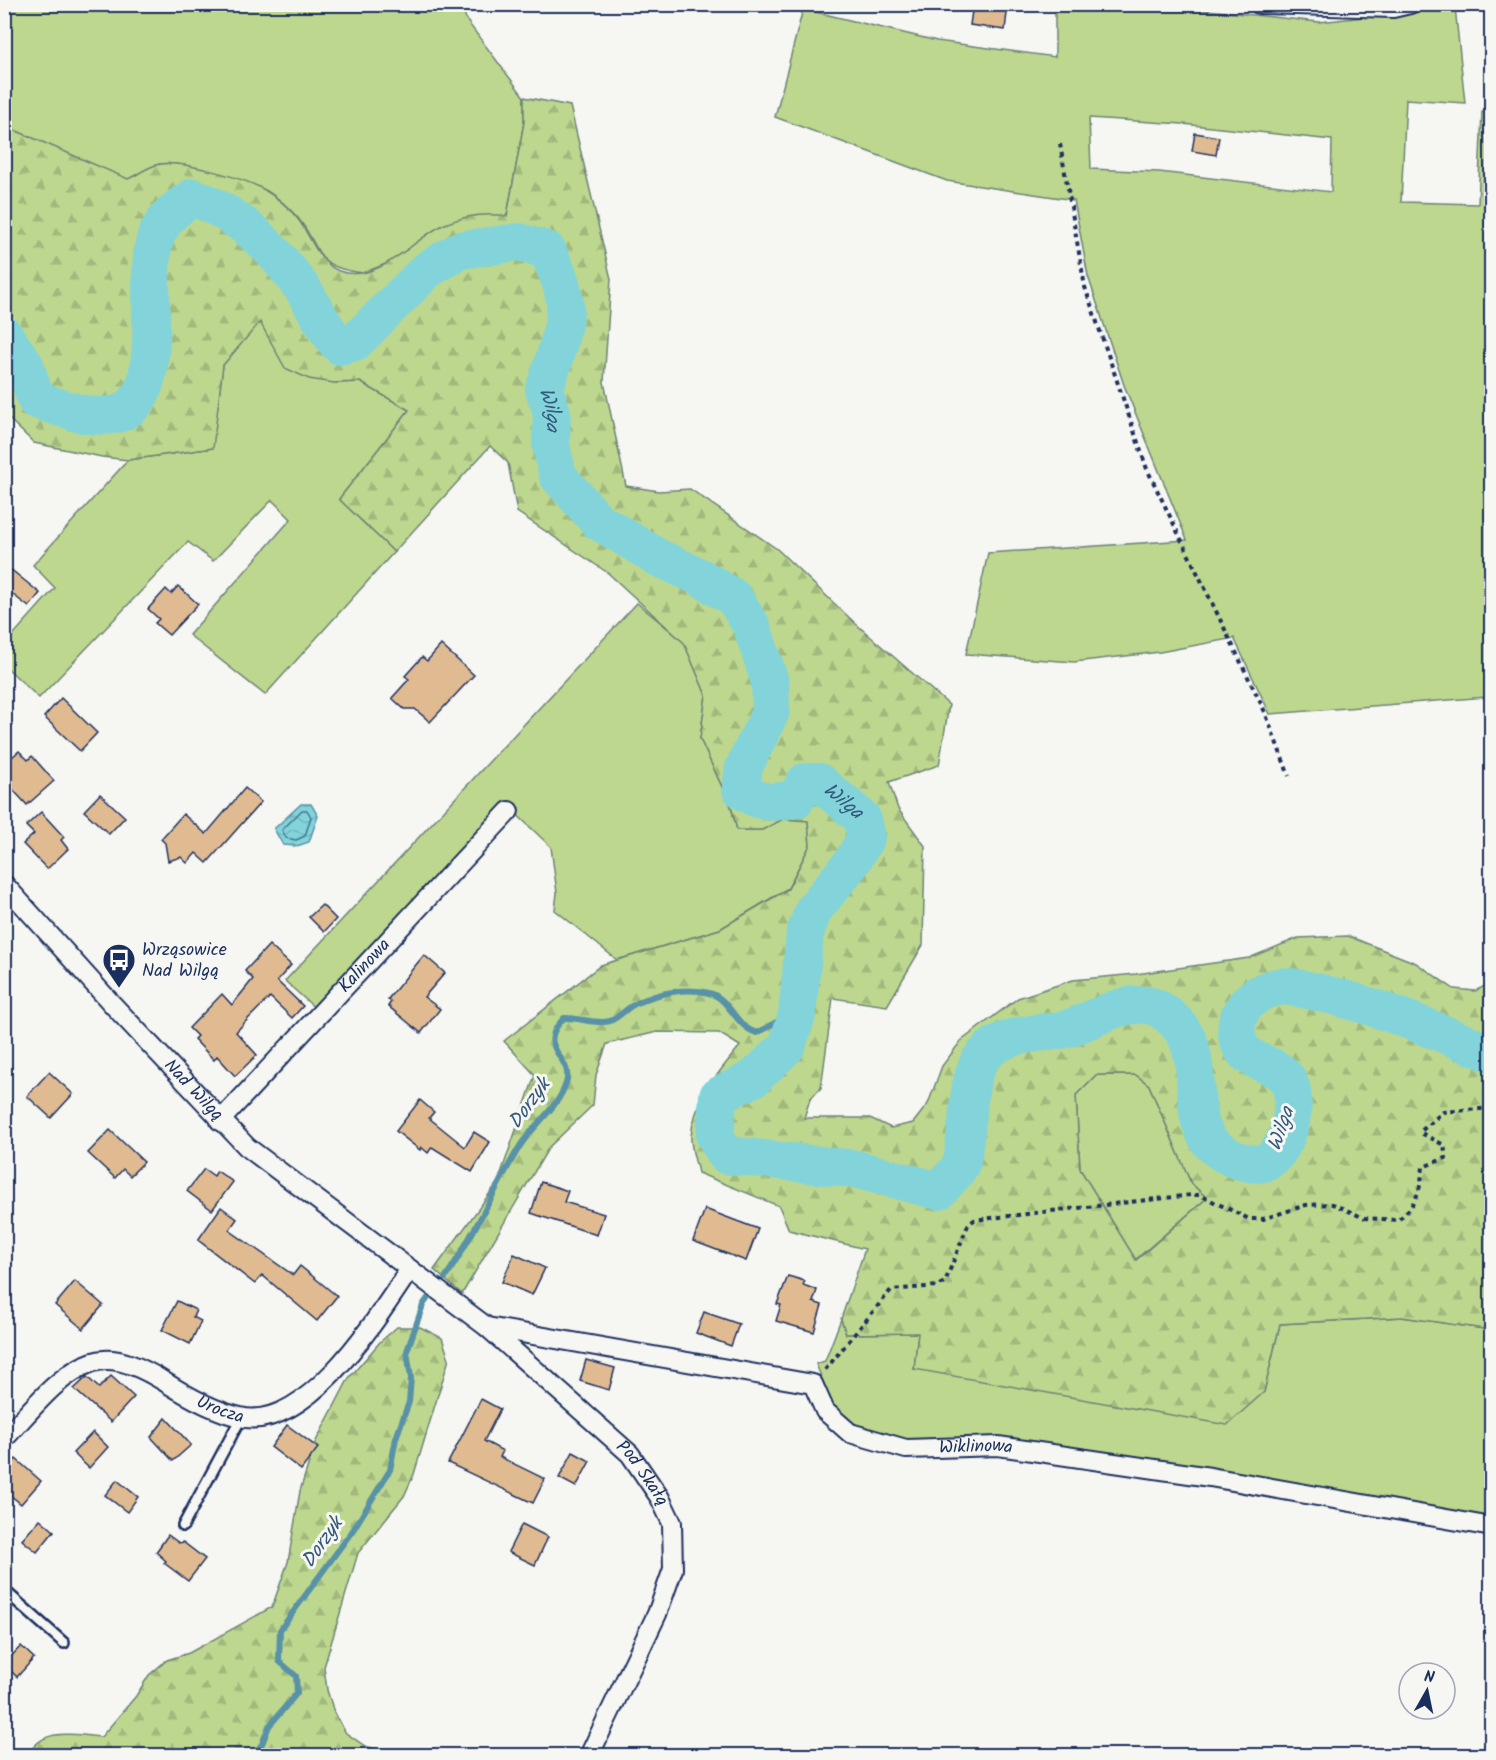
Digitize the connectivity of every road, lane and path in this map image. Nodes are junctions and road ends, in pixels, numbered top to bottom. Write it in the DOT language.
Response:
graph roads {
  1 [pos="1259,4"];
  2 [pos="1410,4"];
  3 [pos="1060,144"];
  4 [pos="1289,776"];
  5 [pos="509,811"];
  6 [pos="4,884"];
  7 [pos="9,1069"];
  8 [pos="4,1074"];
  9 [pos="1491,1108"];
  10 [pos="220,1121"];
  11 [pos="410,1269"];
  12 [pos="487,1327"];
  13 [pos="813,1384"];
  14 [pos="241,1418"];
  15 [pos="4,1439"];
  16 [pos="183,1526"];
  17 [pos="1491,1527"];
  18 [pos="4,1590"];
  19 [pos="64,1643"];
  20 [pos="589,1755"];
  1 -- 2 [label="street"];
  3 -- 4 [label="path"];
  5 -- 10 [label="street, Kalinowa"];
  6 -- 10 [label="street, Nad Wilgą"];
  7 -- 8 [label="path"];
  9 -- 13 [label="path"];
  10 -- 11 [label="street, Nad Wilgą"];
  11 -- 12 [label="street, Pod Skałą"];
  11 -- 14 [label="street, Urocza"];
  12 -- 13 [label="street"];
  12 -- 20 [label="street, Pod Skałą"];
  13 -- 17 [label="street, Wiklinowa"];
  14 -- 15 [label="street, Urocza"];
  14 -- 16 [label="lane"];
  18 -- 19 [label="lane"];
}
